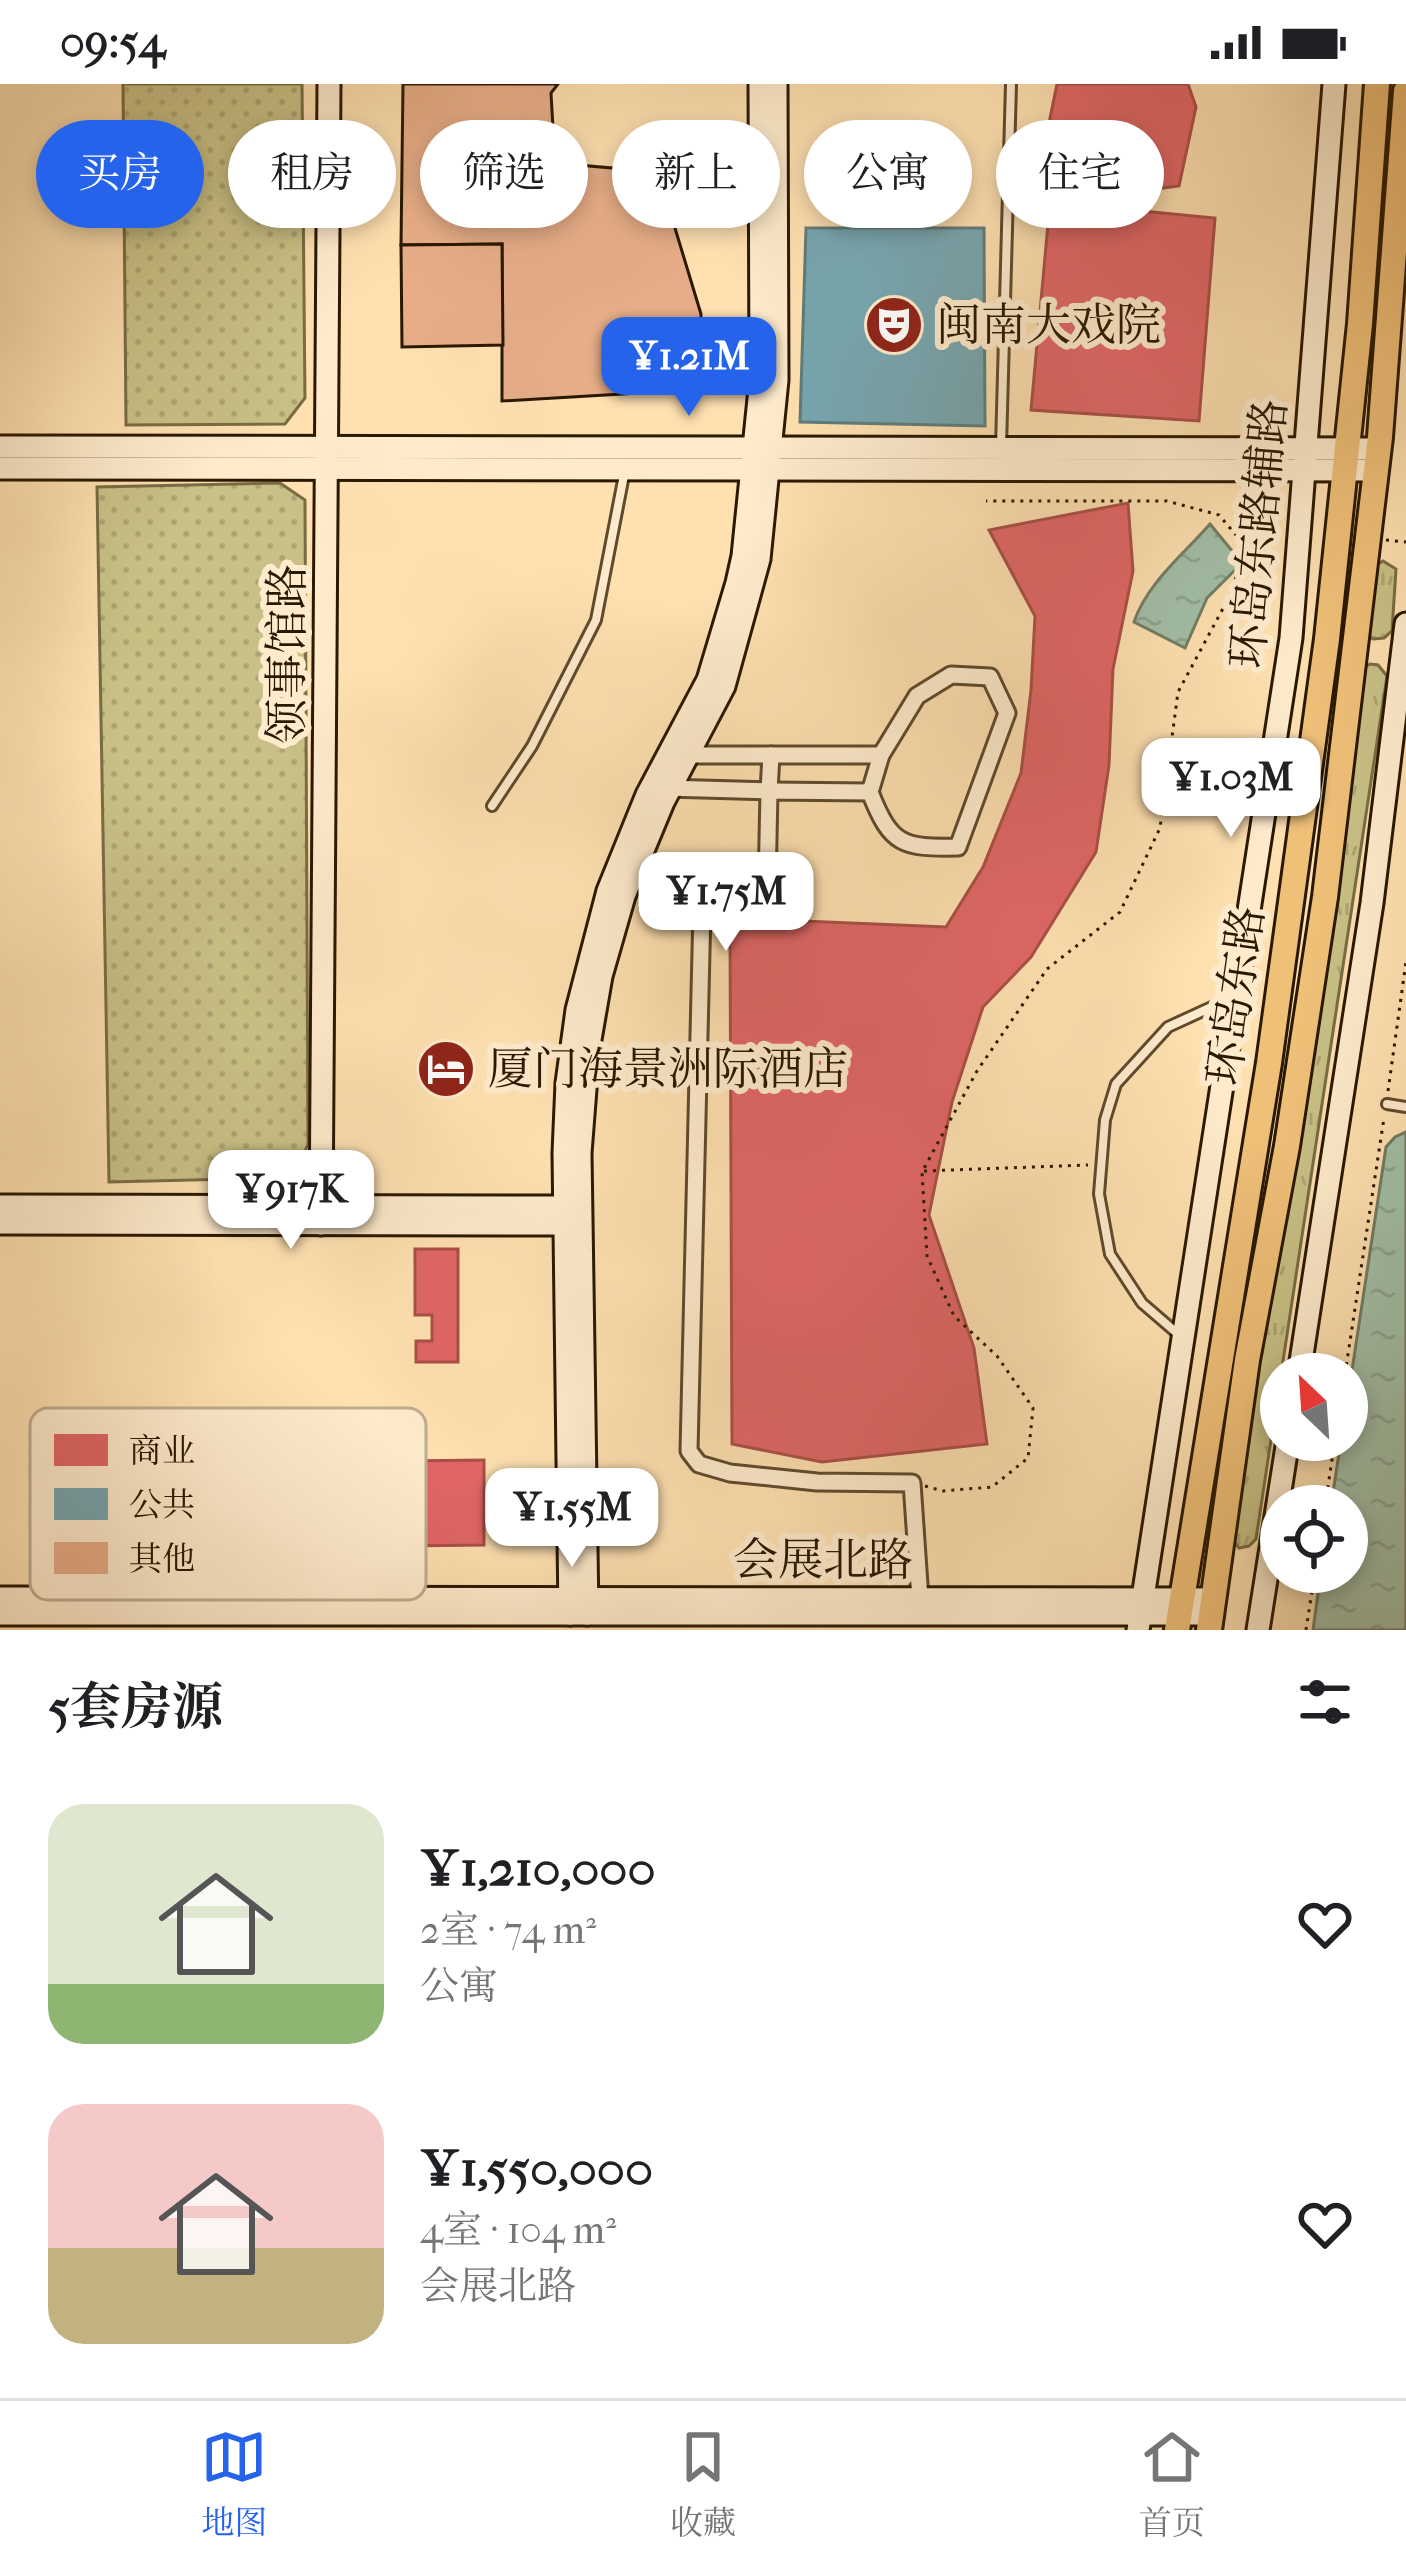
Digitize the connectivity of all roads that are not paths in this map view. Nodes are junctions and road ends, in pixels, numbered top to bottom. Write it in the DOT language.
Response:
graph roads {
  1 [pos="329,84"];
  2 [pos="760,84"];
  3 [pos="776,84"];
  4 [pos="1011,84"];
  5 [pos="1334,84"];
  6 [pos="1377,84"];
  7 [pos="1406,91"];
  8 [pos="0,447"];
  9 [pos="1001,448"];
  10 [pos="327,458"];
  11 [pos="762,458"];
  12 [pos="1307,459"];
  13 [pos="1346,459"];
  14 [pos="1377,459"];
  15 [pos="0,468"];
  16 [pos="625,468"];
  17 [pos="1406,624"];
  18 [pos="1404,649"];
  19 [pos="881,754"];
  20 [pos="678,755"];
  21 [pos="771,755"];
  22 [pos="660,788"];
  23 [pos="769,791"];
  24 [pos="870,792"];
  25 [pos="492,806"];
  26 [pos="1235,995"];
  27 [pos="1387,1103"];
  28 [pos="1406,1107"];
  29 [pos="0,1206"];
  30 [pos="321,1215"];
  31 [pos="573,1215"];
  32 [pos="0,1223"];
  33 [pos="1182,1338"];
  34 [pos="1302,1353"];
  35 [pos="1285,1461"];
  36 [pos="0,1598"];
  37 [pos="30,1599"];
  38 [pos="920,1599"];
  39 [pos="54,1600"];
  40 [pos="579,1606"];
  41 [pos="0,1614"];
  42 [pos="433,1614"];
  43 [pos="1140,1614"];
  44 [pos="1180,1614"];
  45 [pos="1214,1618"];
  46 [pos="1008,1622"];
  47 [pos="1258,1630"];
  1 -- 10 [label="main road, 领事馆路"];
  2 -- 11 [label="main road"];
  3 -- 11 [label="main road"];
  4 -- 9 [label="lane"];
  5 -- 12 [label="main road, 环岛东路辅路"];
  6 -- 13 [label="main road, 环岛东路"];
  7 -- 14 [label="main road, 环岛东路"];
  8 -- 10 [label="main road"];
  9 -- 11 [label="main road"];
  9 -- 12 [label="main road"];
  10 -- 11 [label="main road"];
  10 -- 15 [label="main road"];
  10 -- 16 [label="main road"];
  10 -- 30 [label="main road, 领事馆路"];
  11 -- 12 [label="main road"];
  11 -- 16 [label="main road"];
  11 -- 20 [label="main road"];
  12 -- 13 [label="main road"];
  12 -- 26 [label="main road, 环岛东路辅路"];
  13 -- 14 [label="main road"];
  13 -- 44 [label="main road, 环岛东路"];
  14 -- 45 [label="main road, 环岛东路"];
  16 -- 25 [label="lane"];
  17 -- 18 [label="main road"];
  18 -- 34 [label="main road"];
  19 -- 21 [label="street"];
  19 -- 24 [label="street"];
  19 -- 24 [label="street"];
  20 -- 21 [label="street"];
  20 -- 22 [label="main road"];
  21 -- 23 [label="street"];
  22 -- 23 [label="street"];
  22 -- 31 [label="main road"];
  23 -- 24 [label="street"];
  23 -- 38 [label="street"];
  26 -- 33 [label="main road, 环岛东路辅路"];
  26 -- 33 [label="lane"];
  27 -- 28 [label="lane"];
  29 -- 30 [label="main road"];
  30 -- 31 [label="main road"];
  30 -- 32 [label="main road"];
  31 -- 40 [label="main road"];
  33 -- 43 [label="main road, 环岛东路辅路"];
  35 -- 47 [label="main road"];
  36 -- 37 [label="main road, 会展北路"];
  38 -- 40 [label="main road, 会展北路"];
  38 -- 43 [label="main road, 会展北路"];
  39 -- 42 [label="main road, 会展北路"];
  40 -- 42 [label="main road, 会展北路"];
  40 -- 46 [label="main road, 会展北路"];
  41 -- 42 [label="main road, 会展北路"];
  43 -- 44 [label="main road, 会展北路"];
  43 -- 46 [label="main road, 会展北路"];
  44 -- 45 [label="main road, 会展北路"];
}
